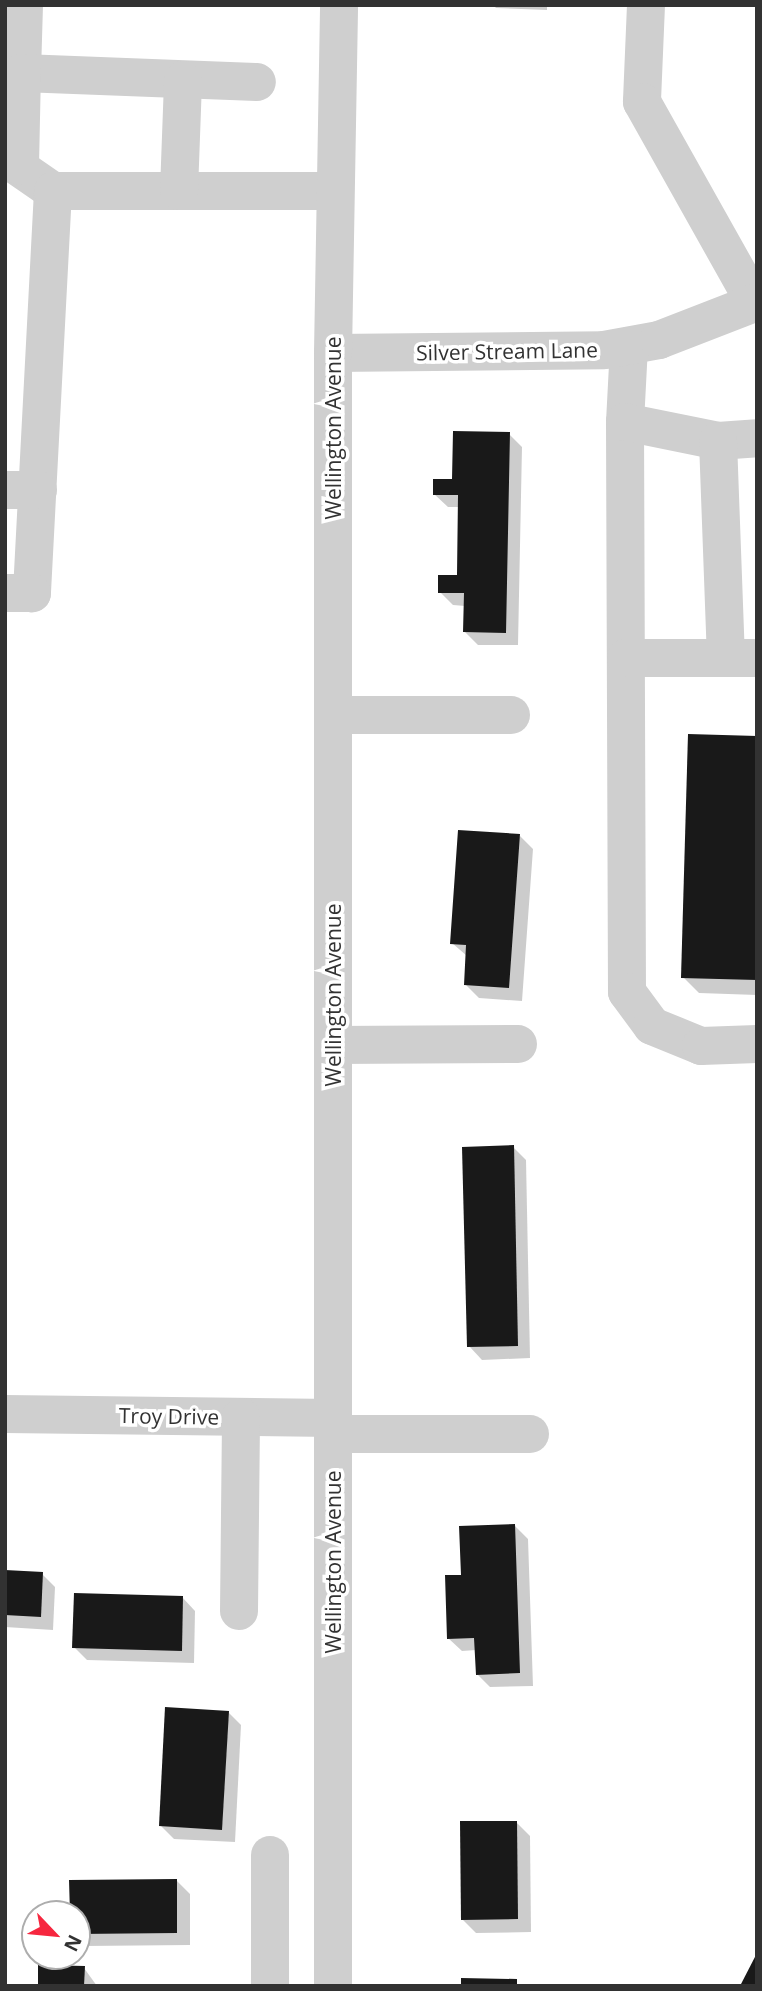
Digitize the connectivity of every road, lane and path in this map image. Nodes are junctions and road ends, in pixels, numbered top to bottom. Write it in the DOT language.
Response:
graph roads {
  1 [pos="24,5"];
  2 [pos="339,5"];
  3 [pos="646,5"];
  4 [pos="22,73"];
  5 [pos="183,80"];
  6 [pos="257,82"];
  7 [pos="13,162"];
  8 [pos="53,191"];
  9 [pos="179,191"];
  10 [pos="335,191"];
  11 [pos="756,302"];
  12 [pos="629,346"];
  13 [pos="333,353"];
  14 [pos="625,422"];
  15 [pos="757,438"];
  16 [pos="718,441"];
  17 [pos="21,490"];
  18 [pos="5,593"];
  19 [pos="626,658"];
  20 [pos="742,658"];
  21 [pos="333,715"];
  22 [pos="511,715"];
  23 [pos="518,1044"];
  24 [pos="757,1044"];
  25 [pos="333,1045"];
  26 [pos="5,1414"];
  27 [pos="241,1417"];
  28 [pos="333,1426"];
  29 [pos="530,1434"];
  30 [pos="239,1611"];
  31 [pos="270,1855"];
  32 [pos="270,1986"];
  33 [pos="333,1986"];
  1 -- 4 [label="street"];
  2 -- 10 [label="street, Wellington Avenue"];
  3 -- 11 [label="street"];
  4 -- 5 [label="street"];
  4 -- 7 [label="street"];
  5 -- 6 [label="street"];
  5 -- 9 [label="street"];
  7 -- 8 [label="street"];
  8 -- 9 [label="street"];
  8 -- 17 [label="street"];
  9 -- 10 [label="street"];
  10 -- 13 [label="street, Wellington Avenue"];
  11 -- 12 [label="street, Silver Stream Lane"];
  12 -- 13 [label="street, Silver Stream Lane"];
  12 -- 14 [label="street"];
  13 -- 21 [label="street, Wellington Avenue"];
  14 -- 16 [label="street"];
  14 -- 19 [label="street"];
  15 -- 16 [label="street"];
  16 -- 20 [label="street"];
  17 -- 18 [label="street"];
  19 -- 20 [label="street"];
  19 -- 24 [label="street"];
  21 -- 22 [label="street"];
  21 -- 25 [label="street, Wellington Avenue"];
  23 -- 25 [label="street"];
  25 -- 28 [label="street, Wellington Avenue"];
  26 -- 27 [label="street, Troy Drive"];
  27 -- 28 [label="street, Troy Drive"];
  27 -- 30 [label="street"];
  28 -- 29 [label="street, Troy Drive"];
  28 -- 33 [label="street, Wellington Avenue"];
  31 -- 32 [label="street"];
}
